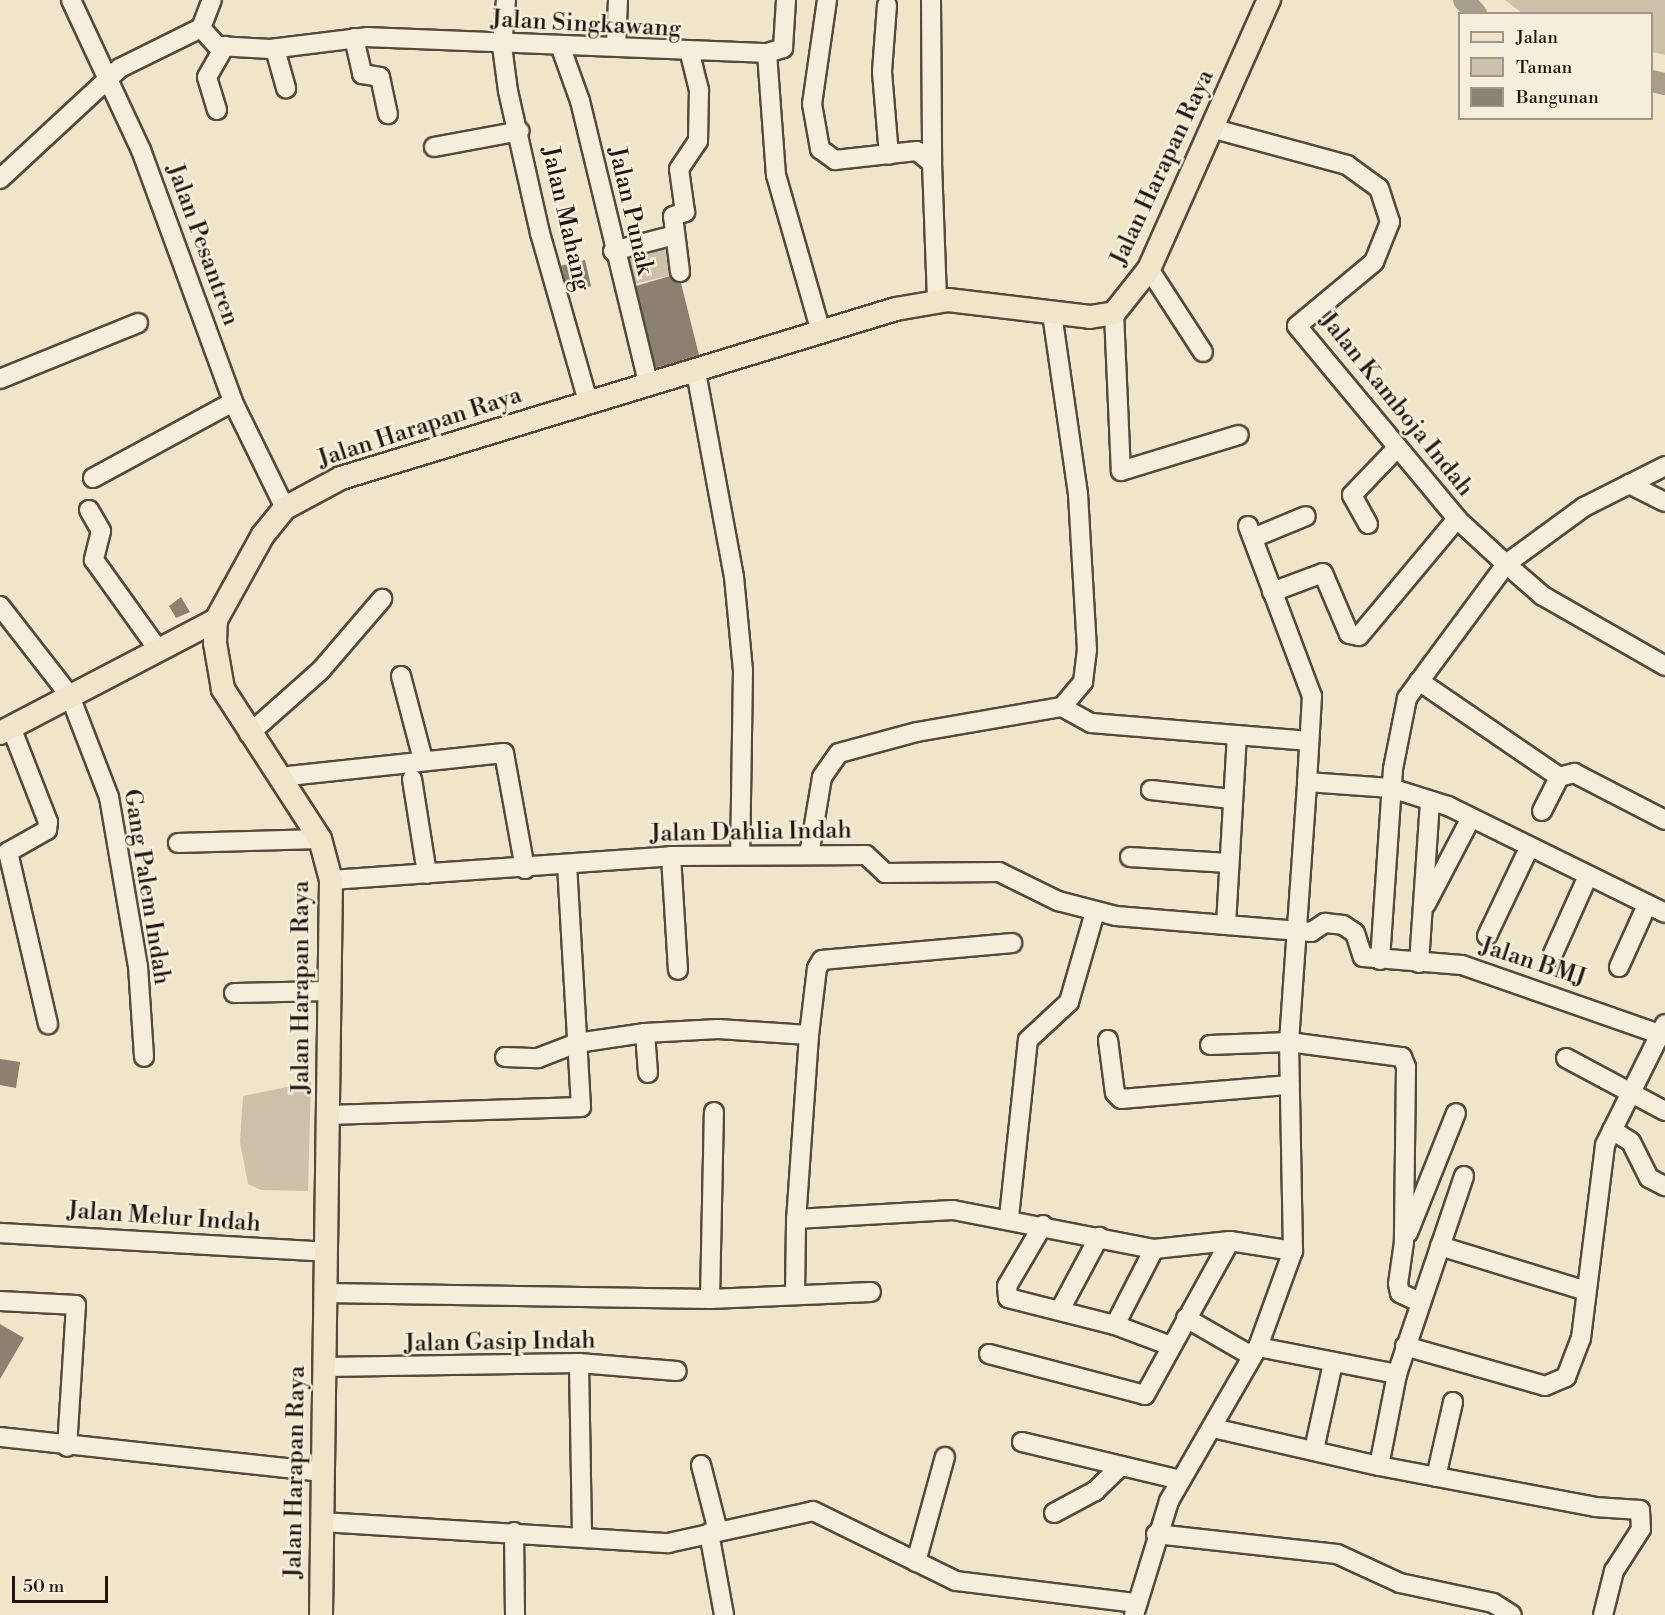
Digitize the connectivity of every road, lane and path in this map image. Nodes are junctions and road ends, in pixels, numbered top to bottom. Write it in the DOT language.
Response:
graph roads {
  1 [pos="70,0"];
  2 [pos="212,0"];
  3 [pos="506,0"];
  4 [pos="618,0"];
  5 [pos="786,0"];
  6 [pos="827,0"];
  7 [pos="931,0"];
  8 [pos="1269,0"];
  9 [pos="887,5"];
  10 [pos="201,28"];
  11 [pos="354,38"];
  12 [pos="225,46"];
  13 [pos="502,46"];
  14 [pos="616,46"];
  15 [pos="561,48"];
  16 [pos="275,49"];
  17 [pos="767,53"];
  18 [pos="690,54"];
  19 [pos="110,84"];
  20 [pos="286,88"];
  21 [pos="217,110"];
  22 [pos="388,114"];
  23 [pos="1211,128"];
  24 [pos="520,131"];
  25 [pos="434,147"];
  26 [pos="889,155"];
  27 [pos="932,163"];
  28 [pos="0,179"];
  29 [pos="675,235"];
  30 [pos="613,251"];
  31 [pos="1149,269"];
  32 [pos="680,272"];
  33 [pos="937,301"];
  34 [pos="1114,313"];
  35 [pos="1052,314"];
  36 [pos="138,323"];
  37 [pos="821,332"];
  38 [pos="1203,352"];
  39 [pos="696,372"];
  40 [pos="0,379"];
  41 [pos="649,386"];
  42 [pos="233,402"];
  43 [pos="588,402"];
  44 [pos="1239,435"];
  45 [pos="1397,448"];
  46 [pos="1665,466"];
  47 [pos="93,478"];
  48 [pos="1629,484"];
  49 [pos="1665,502"];
  50 [pos="285,508"];
  51 [pos="89,510"];
  52 [pos="1306,516"];
  53 [pos="1457,519"];
  54 [pos="1368,524"];
  55 [pos="1506,564"];
  56 [pos="1272,592"];
  57 [pos="382,598"];
  58 [pos="0,606"];
  59 [pos="216,620"];
  60 [pos="157,648"];
  61 [pos="1665,666"];
  62 [pos="402,676"];
  63 [pos="1419,681"];
  64 [pos="70,696"];
  65 [pos="1062,707"];
  66 [pos="6,730"];
  67 [pos="249,734"];
  68 [pos="1237,735"];
  69 [pos="1309,741"];
  70 [pos="423,760"];
  71 [pos="279,777"];
  72 [pos="1558,777"];
  73 [pos="412,779"];
  74 [pos="1307,782"];
  75 [pos="1391,788"];
  76 [pos="1151,790"];
  77 [pos="1230,799"];
  78 [pos="1430,800"];
  79 [pos="1542,811"];
  80 [pos="1471,818"];
  81 [pos="1665,820"];
  82 [pos="320,839"];
  83 [pos="178,843"];
  84 [pos="1528,850"];
  85 [pos="740,855"];
  86 [pos="809,855"];
  87 [pos="671,856"];
  88 [pos="1130,857"];
  89 [pos="1228,863"];
  90 [pos="567,866"];
  91 [pos="525,868"];
  92 [pos="427,874"];
  93 [pos="1587,878"];
  94 [pos="332,880"];
  95 [pos="1647,905"];
  96 [pos="1423,910"];
  97 [pos="1095,912"];
  98 [pos="1665,914"];
  99 [pos="1226,925"];
  100 [pos="1297,931"];
  101 [pos="1487,936"];
  102 [pos="1011,943"];
  103 [pos="1552,956"];
  104 [pos="1380,960"];
  105 [pos="1419,963"];
  106 [pos="1619,967"];
  107 [pos="678,970"];
  108 [pos="331,991"];
  109 [pos="234,993"];
  110 [pos="48,1024"];
  111 [pos="1663,1031"];
  112 [pos="645,1033"];
  113 [pos="809,1035"];
  114 [pos="1108,1040"];
  115 [pos="1289,1042"];
  116 [pos="577,1043"];
  117 [pos="1210,1045"];
  118 [pos="144,1057"];
  119 [pos="505,1057"];
  120 [pos="1566,1058"];
  121 [pos="648,1073"];
  122 [pos="1289,1085"];
  123 [pos="1633,1093"];
  124 [pos="714,1112"];
  125 [pos="1665,1112"];
  126 [pos="1456,1113"];
  127 [pos="329,1115"];
  128 [pos="1612,1130"];
  129 [pos="1464,1176"];
  130 [pos="1665,1186"];
  131 [pos="1009,1217"];
  132 [pos="796,1219"];
  133 [pos="1044,1225"];
  134 [pos="0,1233"];
  135 [pos="1099,1237"];
  136 [pos="1230,1241"];
  137 [pos="1404,1242"];
  138 [pos="1440,1246"];
  139 [pos="1154,1249"];
  140 [pos="1293,1251"];
  141 [pos="325,1252"];
  142 [pos="1586,1291"];
  143 [pos="871,1292"];
  144 [pos="325,1293"];
  145 [pos="795,1295"];
  146 [pos="710,1299"];
  147 [pos="0,1301"];
  148 [pos="1421,1303"];
  149 [pos="1060,1310"];
  150 [pos="1186,1318"];
  151 [pos="1115,1325"];
  152 [pos="1171,1346"];
  153 [pos="1405,1346"];
  154 [pos="1254,1351"];
  155 [pos="989,1354"];
  156 [pos="1333,1363"];
  157 [pos="579,1364"];
  158 [pos="324,1367"];
  159 [pos="677,1371"];
  160 [pos="1397,1374"];
  161 [pos="1453,1402"];
  162 [pos="1213,1428"];
  163 [pos="0,1437"];
  164 [pos="1022,1442"];
  165 [pos="67,1446"];
  166 [pos="1314,1450"];
  167 [pos="945,1457"];
  168 [pos="701,1465"];
  169 [pos="1121,1466"];
  170 [pos="1378,1466"];
  171 [pos="323,1472"];
  172 [pos="1437,1477"];
  173 [pos="1179,1480"];
  174 [pos="1054,1513"];
  175 [pos="322,1522"];
  176 [pos="514,1532"];
  177 [pos="713,1532"];
  178 [pos="1156,1534"];
  179 [pos="582,1536"];
  180 [pos="916,1562"];
  181 [pos="1135,1609"];
  182 [pos="321,1615"];
  183 [pos="515,1615"];
  184 [pos="724,1615"];
  185 [pos="1512,1615"];
  186 [pos="1603,1615"];
  1 -- 19 [label="street, Jalan Pesantren"];
  2 -- 10 [label="street"];
  3 -- 13 [label="street, Jalan Mahang"];
  4 -- 14 [label="street"];
  5 -- 17 [label="street"];
  6 -- 26 [label="street"];
  7 -- 27 [label="street"];
  8 -- 23 [label="main road, Jalan Harapan Raya"];
  9 -- 26 [label="street"];
  10 -- 12 [label="street"];
  10 -- 19 [label="street"];
  11 -- 13 [label="street, Jalan Singkawang"];
  11 -- 16 [label="street, Jalan Singkawang"];
  11 -- 22 [label="street"];
  12 -- 16 [label="street, Jalan Singkawang"];
  12 -- 21 [label="street"];
  13 -- 15 [label="street, Jalan Singkawang"];
  13 -- 24 [label="street, Jalan Mahang"];
  14 -- 15 [label="street, Jalan Singkawang"];
  14 -- 18 [label="street, Jalan Singkawang"];
  15 -- 30 [label="street, Jalan Punak"];
  16 -- 20 [label="street"];
  17 -- 18 [label="street, Jalan Singkawang"];
  17 -- 37 [label="street"];
  18 -- 29 [label="street"];
  19 -- 28 [label="street"];
  19 -- 42 [label="street, Jalan Pesantren"];
  23 -- 31 [label="main road, Jalan Harapan Raya"];
  23 -- 45 [label="street, Jalan Kamboja Indah"];
  24 -- 25 [label="street"];
  24 -- 43 [label="street, Jalan Mahang"];
  26 -- 27 [label="street"];
  27 -- 33 [label="street"];
  29 -- 30 [label="street"];
  29 -- 32 [label="street"];
  30 -- 41 [label="street, Jalan Punak"];
  31 -- 34 [label="main road, Jalan Harapan Raya"];
  31 -- 38 [label="street"];
  33 -- 35 [label="main road, Jalan Harapan Raya"];
  33 -- 37 [label="main road, Jalan Harapan Raya"];
  34 -- 35 [label="main road, Jalan Harapan Raya"];
  34 -- 44 [label="street"];
  35 -- 65 [label="street"];
  36 -- 40 [label="street"];
  37 -- 39 [label="main road, Jalan Harapan Raya"];
  39 -- 41 [label="main road, Jalan Harapan Raya"];
  39 -- 85 [label="street"];
  41 -- 43 [label="main road, Jalan Harapan Raya"];
  42 -- 47 [label="street"];
  42 -- 50 [label="street, Jalan Pesantren"];
  43 -- 50 [label="main road, Jalan Harapan Raya"];
  45 -- 53 [label="street, Jalan Kamboja Indah"];
  45 -- 54 [label="street"];
  46 -- 48 [label="street"];
  48 -- 49 [label="street"];
  48 -- 55 [label="street"];
  50 -- 59 [label="main road, Jalan Harapan Raya"];
  51 -- 60 [label="street"];
  52 -- 56 [label="street"];
  53 -- 55 [label="street, Jalan Kamboja Indah"];
  53 -- 56 [label="street"];
  55 -- 61 [label="street, Jalan Kamboja Indah"];
  55 -- 63 [label="street"];
  56 -- 69 [label="street"];
  57 -- 67 [label="street"];
  58 -- 64 [label="street, Gang Palem Indah"];
  59 -- 60 [label="main road"];
  59 -- 67 [label="main road, Jalan Harapan Raya"];
  60 -- 64 [label="main road"];
  62 -- 70 [label="street"];
  63 -- 72 [label="street"];
  63 -- 75 [label="street"];
  64 -- 66 [label="main road"];
  64 -- 118 [label="street, Gang Palem Indah"];
  65 -- 68 [label="street"];
  65 -- 86 [label="street"];
  66 -- 110 [label="street"];
  67 -- 71 [label="main road, Jalan Harapan Raya"];
  68 -- 69 [label="street"];
  68 -- 77 [label="street"];
  69 -- 74 [label="street"];
  70 -- 71 [label="street"];
  70 -- 91 [label="street"];
  71 -- 82 [label="main road, Jalan Harapan Raya"];
  72 -- 79 [label="street"];
  72 -- 81 [label="street"];
  73 -- 92 [label="street"];
  74 -- 75 [label="street"];
  74 -- 100 [label="street"];
  75 -- 78 [label="street"];
  75 -- 104 [label="street"];
  76 -- 77 [label="street"];
  77 -- 89 [label="street"];
  78 -- 80 [label="street"];
  78 -- 96 [label="street"];
  80 -- 84 [label="street"];
  80 -- 96 [label="street"];
  82 -- 83 [label="street"];
  82 -- 94 [label="main road, Jalan Harapan Raya"];
  84 -- 93 [label="street"];
  84 -- 101 [label="street"];
  85 -- 86 [label="street, Jalan Dahlia Indah"];
  85 -- 87 [label="street, Jalan Dahlia Indah"];
  86 -- 97 [label="street, Jalan Dahlia Indah"];
  87 -- 90 [label="street, Jalan Dahlia Indah"];
  87 -- 107 [label="street"];
  88 -- 89 [label="street"];
  89 -- 99 [label="street"];
  90 -- 91 [label="street, Jalan Dahlia Indah"];
  90 -- 116 [label="street"];
  91 -- 92 [label="street, Jalan Dahlia Indah"];
  92 -- 94 [label="street, Jalan Dahlia Indah"];
  93 -- 95 [label="street"];
  93 -- 103 [label="street"];
  94 -- 108 [label="main road, Jalan Harapan Raya"];
  95 -- 98 [label="street"];
  95 -- 106 [label="street"];
  96 -- 105 [label="street"];
  97 -- 99 [label="street, Jalan Dahlia Indah"];
  97 -- 131 [label="street"];
  99 -- 100 [label="street, Jalan Dahlia Indah"];
  100 -- 104 [label="street, Jalan Dahlia Indah"];
  100 -- 115 [label="street"];
  102 -- 113 [label="street"];
  104 -- 105 [label="street, Jalan BMJ"];
  105 -- 111 [label="street, Jalan BMJ"];
  108 -- 109 [label="street"];
  108 -- 127 [label="main road, Jalan Harapan Raya"];
  111 -- 123 [label="street"];
  112 -- 113 [label="street"];
  112 -- 116 [label="street"];
  112 -- 121 [label="street"];
  113 -- 132 [label="street"];
  114 -- 122 [label="street"];
  115 -- 117 [label="street"];
  115 -- 122 [label="street"];
  115 -- 137 [label="street"];
  116 -- 119 [label="street"];
  116 -- 127 [label="street"];
  120 -- 123 [label="street"];
  122 -- 140 [label="street"];
  123 -- 125 [label="street"];
  123 -- 128 [label="street"];
  124 -- 146 [label="street"];
  126 -- 137 [label="street"];
  127 -- 141 [label="main road, Jalan Harapan Raya"];
  128 -- 130 [label="street"];
  128 -- 142 [label="street"];
  129 -- 138 [label="street"];
  131 -- 132 [label="street"];
  131 -- 133 [label="street"];
  132 -- 145 [label="street"];
  133 -- 135 [label="street"];
  133 -- 149 [label="street"];
  134 -- 141 [label="street, Jalan Melur Indah"];
  135 -- 139 [label="street"];
  135 -- 149 [label="street"];
  136 -- 139 [label="street"];
  136 -- 140 [label="street"];
  136 -- 150 [label="street"];
  137 -- 148 [label="street"];
  138 -- 142 [label="street"];
  138 -- 148 [label="street"];
  139 -- 151 [label="street"];
  140 -- 154 [label="street"];
  141 -- 144 [label="main road, Jalan Harapan Raya"];
  142 -- 153 [label="street"];
  143 -- 145 [label="street"];
  144 -- 146 [label="street"];
  144 -- 158 [label="main road, Jalan Harapan Raya"];
  145 -- 146 [label="street"];
  147 -- 165 [label="street"];
  148 -- 153 [label="street"];
  149 -- 151 [label="street"];
  150 -- 152 [label="street"];
  150 -- 154 [label="street"];
  151 -- 152 [label="street"];
  152 -- 155 [label="street"];
  153 -- 160 [label="street"];
  154 -- 156 [label="street"];
  154 -- 162 [label="street"];
  156 -- 160 [label="street"];
  156 -- 166 [label="street"];
  157 -- 158 [label="street, Jalan Gasip Indah"];
  157 -- 159 [label="street, Jalan Gasip Indah"];
  157 -- 179 [label="street"];
  158 -- 171 [label="main road, Jalan Harapan Raya"];
  160 -- 170 [label="street"];
  161 -- 172 [label="street"];
  162 -- 166 [label="street"];
  162 -- 173 [label="street"];
  163 -- 165 [label="street"];
  164 -- 169 [label="street"];
  165 -- 171 [label="street"];
  166 -- 170 [label="street"];
  167 -- 180 [label="street"];
  168 -- 177 [label="street"];
  169 -- 173 [label="street"];
  169 -- 174 [label="street"];
  170 -- 172 [label="street"];
  171 -- 175 [label="main road, Jalan Harapan Raya"];
  172 -- 186 [label="street"];
  173 -- 178 [label="street"];
  175 -- 176 [label="street"];
  175 -- 182 [label="main road, Jalan Harapan Raya"];
  176 -- 179 [label="street"];
  176 -- 183 [label="street"];
  177 -- 179 [label="street"];
  177 -- 180 [label="street"];
  177 -- 184 [label="street"];
  178 -- 181 [label="street"];
  178 -- 185 [label="street"];
  180 -- 181 [label="street"];
}
